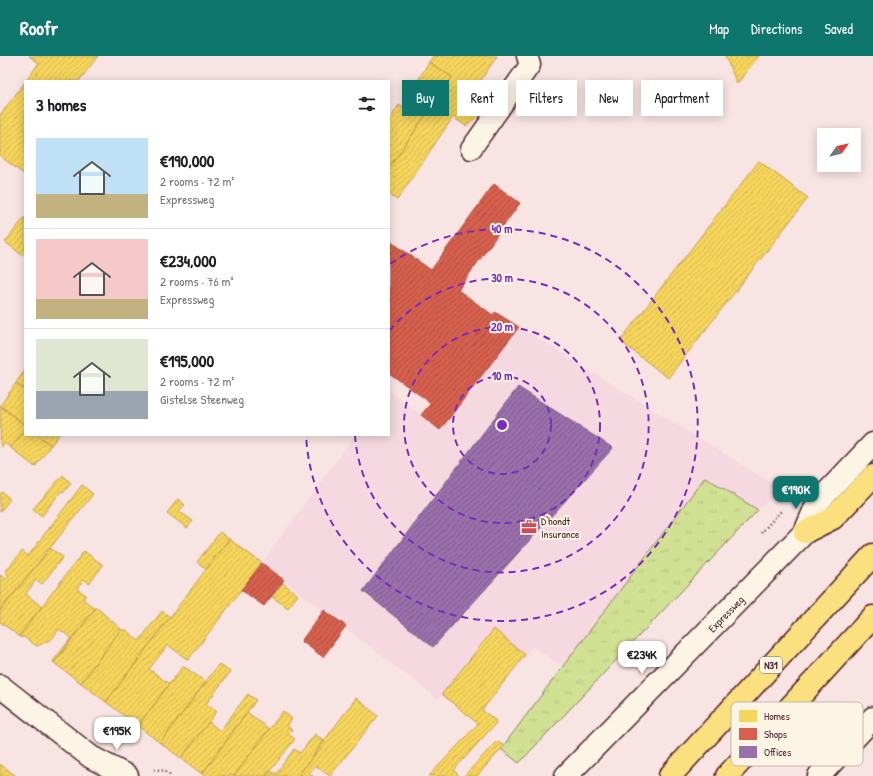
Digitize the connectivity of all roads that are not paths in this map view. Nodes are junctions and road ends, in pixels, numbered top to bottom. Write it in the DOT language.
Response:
graph roads {
  1 [pos="527,56"];
  2 [pos="471,149"];
  3 [pos="873,444"];
  4 [pos="873,476"];
  5 [pos="806,532"];
  6 [pos="873,555"];
  7 [pos="873,617"];
  8 [pos="0,686"];
  9 [pos="738,702"];
  10 [pos="795,702"];
  11 [pos="731,710"];
  12 [pos="873,718"];
  13 [pos="863,729"];
  14 [pos="91,757"];
  15 [pos="736,766"];
  16 [pos="828,766"];
  17 [pos="103,776"];
  18 [pos="127,776"];
  19 [pos="566,776"];
  20 [pos="670,776"];
  21 [pos="727,776"];
  22 [pos="819,776"];
  1 -- 2 [label="lane"];
  3 -- 5 [label="street, Expressweg"];
  4 -- 5 [label="highway"];
  5 -- 19 [label="street, Expressweg"];
  6 -- 9 [label="highway, N31"];
  7 -- 10 [label="highway"];
  8 -- 14 [label="street"];
  11 -- 20 [label="highway, N31"];
  12 -- 13 [label="street"];
  14 -- 17 [label="street"];
  14 -- 18 [label="street"];
  15 -- 21 [label="highway"];
  16 -- 22 [label="street"];
}
